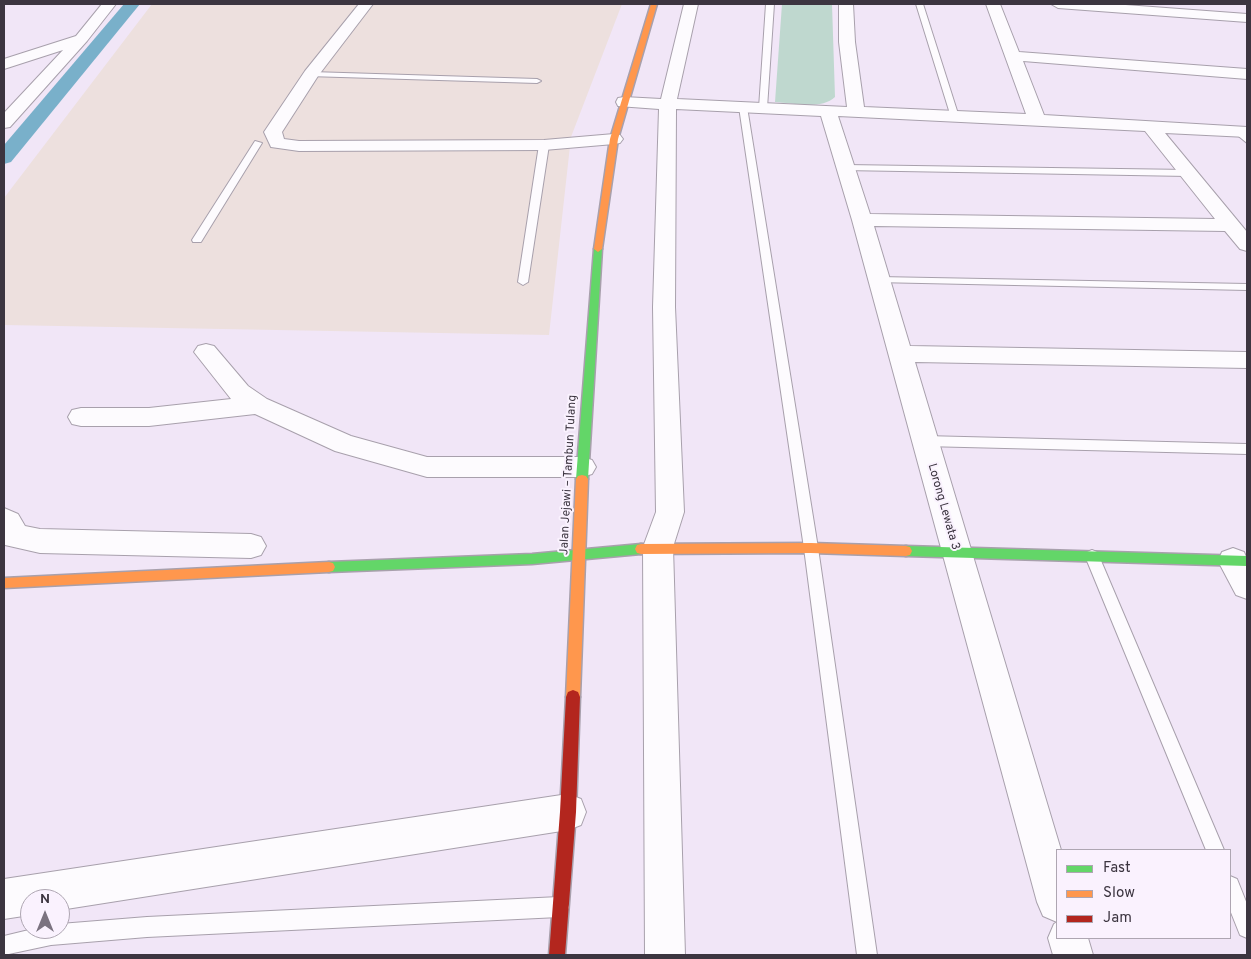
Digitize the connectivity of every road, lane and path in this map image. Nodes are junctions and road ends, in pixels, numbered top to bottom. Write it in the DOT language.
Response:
graph roads {
  1 [pos="109,4"];
  2 [pos="366,4"];
  3 [pos="654,4"];
  4 [pos="691,4"];
  5 [pos="770,4"];
  6 [pos="846,4"];
  7 [pos="919,4"];
  8 [pos="993,4"];
  9 [pos="1058,4"];
  10 [pos="1247,18"];
  11 [pos="82,38"];
  12 [pos="1012,56"];
  13 [pos="4,64"];
  14 [pos="311,74"];
  15 [pos="1247,74"];
  16 [pos="537,80"];
  17 [pos="624,102"];
  18 [pos="668,104"];
  19 [pos="743,107"];
  20 [pos="763,108"];
  21 [pos="828,111"];
  22 [pos="856,112"];
  23 [pos="955,117"];
  24 [pos="1037,120"];
  25 [pos="4,123"];
  26 [pos="1151,127"];
  27 [pos="1245,135"];
  28 [pos="614,139"];
  29 [pos="258,143"];
  30 [pos="544,145"];
  31 [pos="846,168"];
  32 [pos="1188,173"];
  33 [pos="862,220"];
  34 [pos="1230,225"];
  35 [pos="197,240"];
  36 [pos="1247,246"];
  37 [pos="879,280"];
  38 [pos="523,282"];
  39 [pos="1247,287"];
  40 [pos="206,352"];
  41 [pos="899,354"];
  42 [pos="1247,360"];
  43 [pos="258,405"];
  44 [pos="81,417"];
  45 [pos="924,441"];
  46 [pos="1247,449"];
  47 [pos="582,467"];
  48 [pos="4,520"];
  49 [pos="251,546"];
  50 [pos="658,547"];
  51 [pos="811,548"];
  52 [pos="956,553"];
  53 [pos="578,556"];
  54 [pos="1092,556"];
  55 [pos="1240,561"];
  56 [pos="4,583"];
  57 [pos="1247,586"];
  58 [pos="568,812"];
  59 [pos="1215,849"];
  60 [pos="1231,888"];
  61 [pos="4,899"];
  62 [pos="1056,899"];
  63 [pos="560,906"];
  64 [pos="1247,928"];
  65 [pos="1068,939"];
  66 [pos="4,946"];
  67 [pos="557,955"];
  68 [pos="664,955"];
  69 [pos="867,955"];
  70 [pos="1073,955"];
  1 -- 11 [label="street"];
  2 -- 14 [label="street"];
  3 -- 17 [label="street, Jalan Jejawi – Tambun Tulang"];
  4 -- 18 [label="street"];
  5 -- 20 [label="lane"];
  6 -- 22 [label="street"];
  7 -- 23 [label="lane"];
  8 -- 12 [label="street"];
  9 -- 10 [label="street"];
  11 -- 13 [label="street"];
  11 -- 25 [label="street"];
  12 -- 15 [label="street"];
  12 -- 24 [label="street"];
  14 -- 16 [label="lane"];
  14 -- 30 [label="street"];
  17 -- 18 [label="street"];
  17 -- 28 [label="street, Jalan Jejawi – Tambun Tulang"];
  18 -- 19 [label="street"];
  18 -- 50 [label="street"];
  19 -- 20 [label="street"];
  19 -- 51 [label="lane"];
  20 -- 21 [label="street"];
  21 -- 22 [label="street"];
  21 -- 31 [label="street, Lorong Lewata 3"];
  22 -- 23 [label="street"];
  23 -- 24 [label="street"];
  24 -- 26 [label="street"];
  26 -- 27 [label="street"];
  26 -- 32 [label="street"];
  28 -- 30 [label="street"];
  28 -- 47 [label="street, Jalan Jejawi – Tambun Tulang"];
  29 -- 35 [label="lane"];
  30 -- 38 [label="lane"];
  31 -- 32 [label="lane"];
  31 -- 33 [label="street, Lorong Lewata 3"];
  32 -- 34 [label="street"];
  33 -- 34 [label="street"];
  33 -- 37 [label="street, Lorong Lewata 3"];
  34 -- 36 [label="street"];
  37 -- 39 [label="lane"];
  37 -- 41 [label="street, Lorong Lewata 3"];
  40 -- 43 [label="street"];
  41 -- 42 [label="street"];
  41 -- 45 [label="street, Lorong Lewata 3"];
  43 -- 44 [label="street"];
  43 -- 47 [label="street"];
  45 -- 46 [label="lane"];
  45 -- 52 [label="street, Lorong Lewata 3"];
  47 -- 53 [label="street, Jalan Jejawi – Tambun Tulang"];
  48 -- 49 [label="street"];
  50 -- 51 [label="street"];
  50 -- 53 [label="street"];
  50 -- 68 [label="street"];
  51 -- 52 [label="street"];
  51 -- 69 [label="lane"];
  52 -- 54 [label="street"];
  52 -- 62 [label="street, Lorong Lewata 3"];
  53 -- 56 [label="street"];
  53 -- 58 [label="street, Jalan Jejawi – Tambun Tulang"];
  54 -- 55 [label="street"];
  54 -- 59 [label="lane"];
  55 -- 57 [label="street"];
  58 -- 61 [label="street"];
  58 -- 63 [label="street, Jalan Jejawi – Tambun Tulang"];
  60 -- 64 [label="lane"];
  63 -- 66 [label="lane"];
  63 -- 67 [label="street, Jalan Jejawi – Tambun Tulang"];
  65 -- 70 [label="street"];
}
